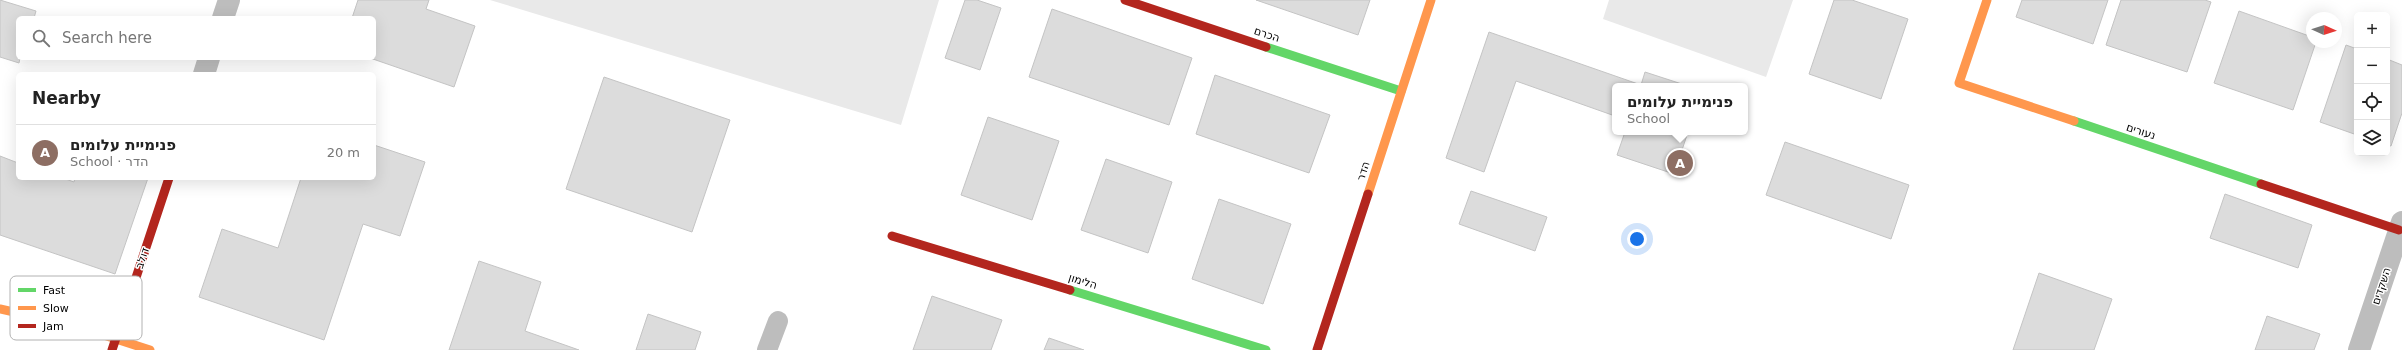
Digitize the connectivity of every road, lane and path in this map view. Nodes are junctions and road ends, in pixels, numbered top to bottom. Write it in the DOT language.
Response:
graph roads {
  1 [pos="229,0"];
  2 [pos="1125,0"];
  3 [pos="1431,0"];
  4 [pos="1987,0"];
  5 [pos="223,16"];
  6 [pos="208,60"];
  7 [pos="205,72"];
  8 [pos="1401,91"];
  9 [pos="168,180"];
  10 [pos="2401,226"];
  11 [pos="892,236"];
  12 [pos="136,276"];
  13 [pos="0,309"];
  14 [pos="10,311"];
  15 [pos="778,321"];
  16 [pos="115,340"];
  17 [pos="124,340"];
  18 [pos="112,350"];
  19 [pos="150,350"];
  20 [pos="767,350"];
  21 [pos="1266,350"];
  22 [pos="1317,350"];
  23 [pos="2359,350"];
  1 -- 5 [label="street"];
  2 -- 8 [label="street, הכרם"];
  3 -- 8 [label="street, הדר"];
  4 -- 10 [label="street, נעורים"];
  6 -- 7 [label="street"];
  8 -- 22 [label="street, הדר"];
  9 -- 12 [label="street, דולב"];
  10 -- 23 [label="street, השקדים"];
  11 -- 21 [label="street, הלימון"];
  13 -- 14 [label="street"];
  15 -- 20 [label="lane"];
  16 -- 18 [label="street, דולב"];
  17 -- 19 [label="street"];
}
